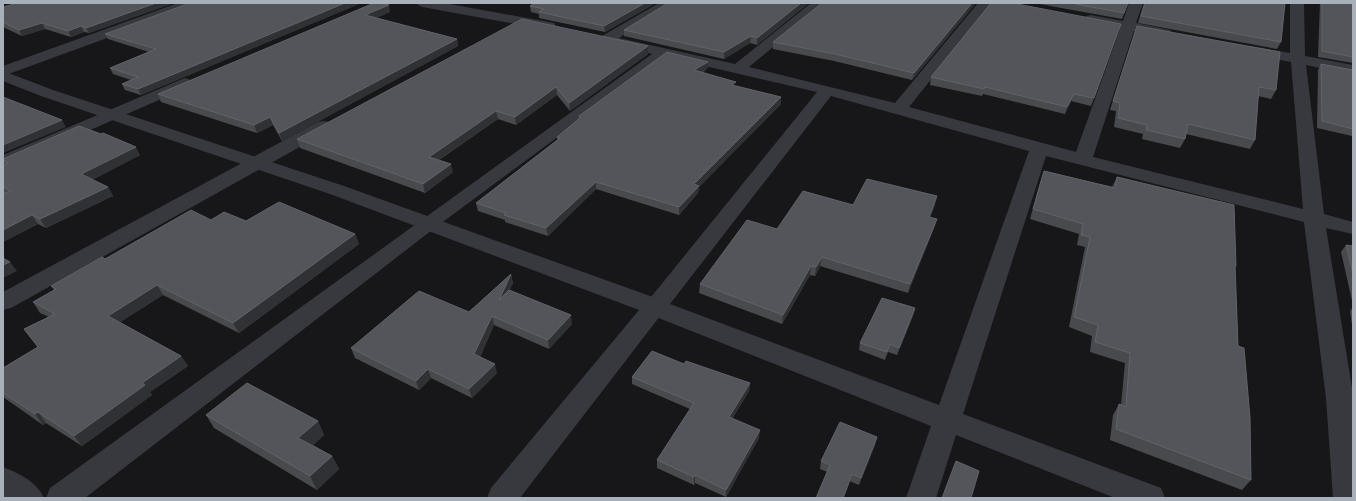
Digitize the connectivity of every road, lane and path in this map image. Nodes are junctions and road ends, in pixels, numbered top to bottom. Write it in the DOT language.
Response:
graph roads {
  1 [pos="190,3"];
  2 [pos="422,3"];
  3 [pos="490,3"];
  4 [pos="668,3"];
  5 [pos="819,3"];
  6 [pos="985,3"];
  7 [pos="1136,3"];
  8 [pos="1297,3"];
  9 [pos="472,11"];
  10 [pos="1075,16"];
  11 [pos="521,20"];
  12 [pos="1128,26"];
  13 [pos="564,30"];
  14 [pos="493,35"];
  15 [pos="1182,36"];
  16 [pos="1236,47"];
  17 [pos="664,52"];
  18 [pos="1298,59"];
  19 [pos="739,68"];
  20 [pos="1353,70"];
  21 [pos="3,71"];
  22 [pos="3,76"];
  23 [pos="198,77"];
  24 [pos="827,90"];
  25 [pos="899,109"];
  26 [pos="110,114"];
  27 [pos="339,118"];
  28 [pos="1039,148"];
  29 [pos="1083,160"];
  30 [pos="3,162"];
  31 [pos="255,163"];
  32 [pos="1314,219"];
  33 [pos="429,223"];
  34 [pos="1353,228"];
  35 [pos="3,302"];
  36 [pos="654,307"];
  37 [pos="1347,400"];
  38 [pos="948,419"];
  39 [pos="3,480"];
  40 [pos="29,498"];
  41 [pos="61,498"];
  42 [pos="502,498"];
  43 [pos="921,498"];
  44 [pos="1150,498"];
  45 [pos="1348,498"];
  1 -- 21 [label="street"];
  2 -- 9 [label="street"];
  3 -- 9 [label="street"];
  4 -- 17 [label="street"];
  5 -- 19 [label="street"];
  6 -- 25 [label="street"];
  7 -- 12 [label="street"];
  8 -- 18 [label="street"];
  9 -- 11 [label="street"];
  10 -- 12 [label="street"];
  11 -- 13 [label="street"];
  11 -- 14 [label="street"];
  12 -- 15 [label="street"];
  12 -- 29 [label="street"];
  16 -- 18 [label="street"];
  17 -- 19 [label="street"];
  17 -- 33 [label="street"];
  18 -- 20 [label="street"];
  18 -- 32 [label="street"];
  19 -- 24 [label="street"];
  22 -- 26 [label="street"];
  23 -- 26 [label="street"];
  24 -- 25 [label="street"];
  24 -- 36 [label="street"];
  25 -- 28 [label="street"];
  26 -- 30 [label="street"];
  26 -- 31 [label="street"];
  27 -- 31 [label="street"];
  28 -- 29 [label="street"];
  28 -- 38 [label="street"];
  29 -- 32 [label="street"];
  31 -- 33 [label="street"];
  31 -- 35 [label="street"];
  32 -- 34 [label="street"];
  32 -- 37 [label="street"];
  33 -- 36 [label="street"];
  33 -- 41 [label="street"];
  36 -- 38 [label="street"];
  36 -- 42 [label="street"];
  37 -- 45 [label="street"];
  38 -- 43 [label="street"];
  38 -- 44 [label="street"];
  39 -- 40 [label="street"];
}
